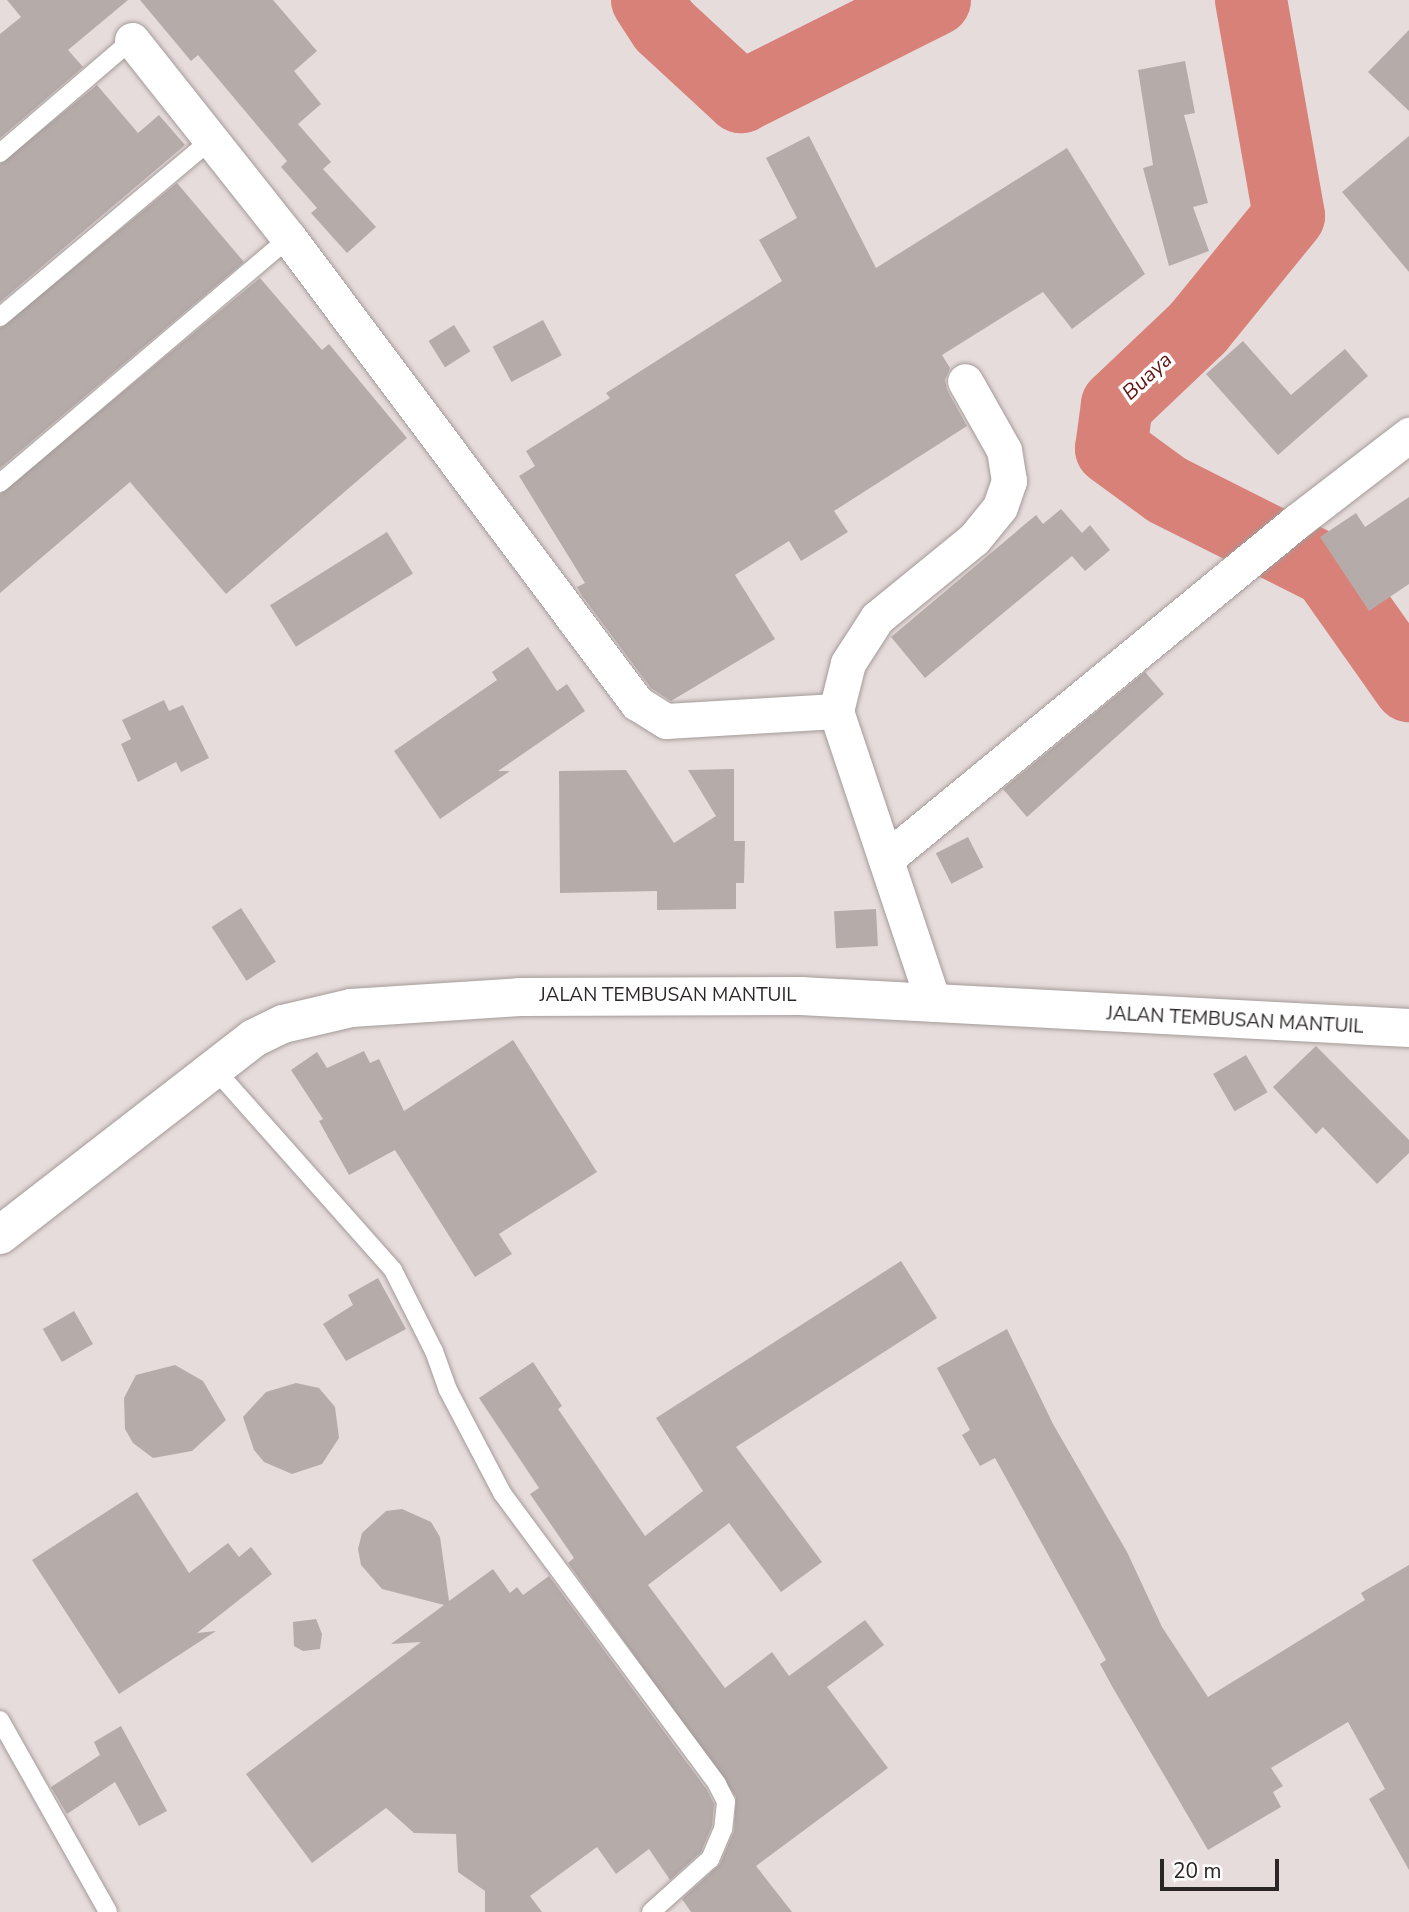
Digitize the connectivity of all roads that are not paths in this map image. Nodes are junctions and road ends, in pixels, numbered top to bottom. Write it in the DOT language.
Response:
graph roads {
  1 [pos="132,40"];
  2 [pos="212,139"];
  3 [pos="0,153"];
  4 [pos="289,238"];
  5 [pos="0,317"];
  6 [pos="965,381"];
  7 [pos="1409,435"];
  8 [pos="0,483"];
  9 [pos="836,711"];
  10 [pos="886,859"];
  11 [pos="934,1004"];
  12 [pos="1409,1028"];
  13 [pos="212,1066"];
  14 [pos="0,1235"];
  15 [pos="0,1720"];
  16 [pos="108,1912"];
  17 [pos="651,1912"];
  1 -- 2 [label="street"];
  1 -- 3 [label="lane"];
  2 -- 4 [label="street"];
  2 -- 5 [label="lane"];
  4 -- 8 [label="lane"];
  4 -- 9 [label="street"];
  6 -- 9 [label="street"];
  7 -- 10 [label="street"];
  9 -- 10 [label="street"];
  10 -- 11 [label="street"];
  11 -- 12 [label="street, JALAN TEMBUSAN MANTUIL"];
  11 -- 13 [label="street, JALAN TEMBUSAN MANTUIL"];
  13 -- 14 [label="street, JALAN TEMBUSAN MANTUIL"];
  13 -- 17 [label="lane"];
  15 -- 16 [label="lane"];
}
